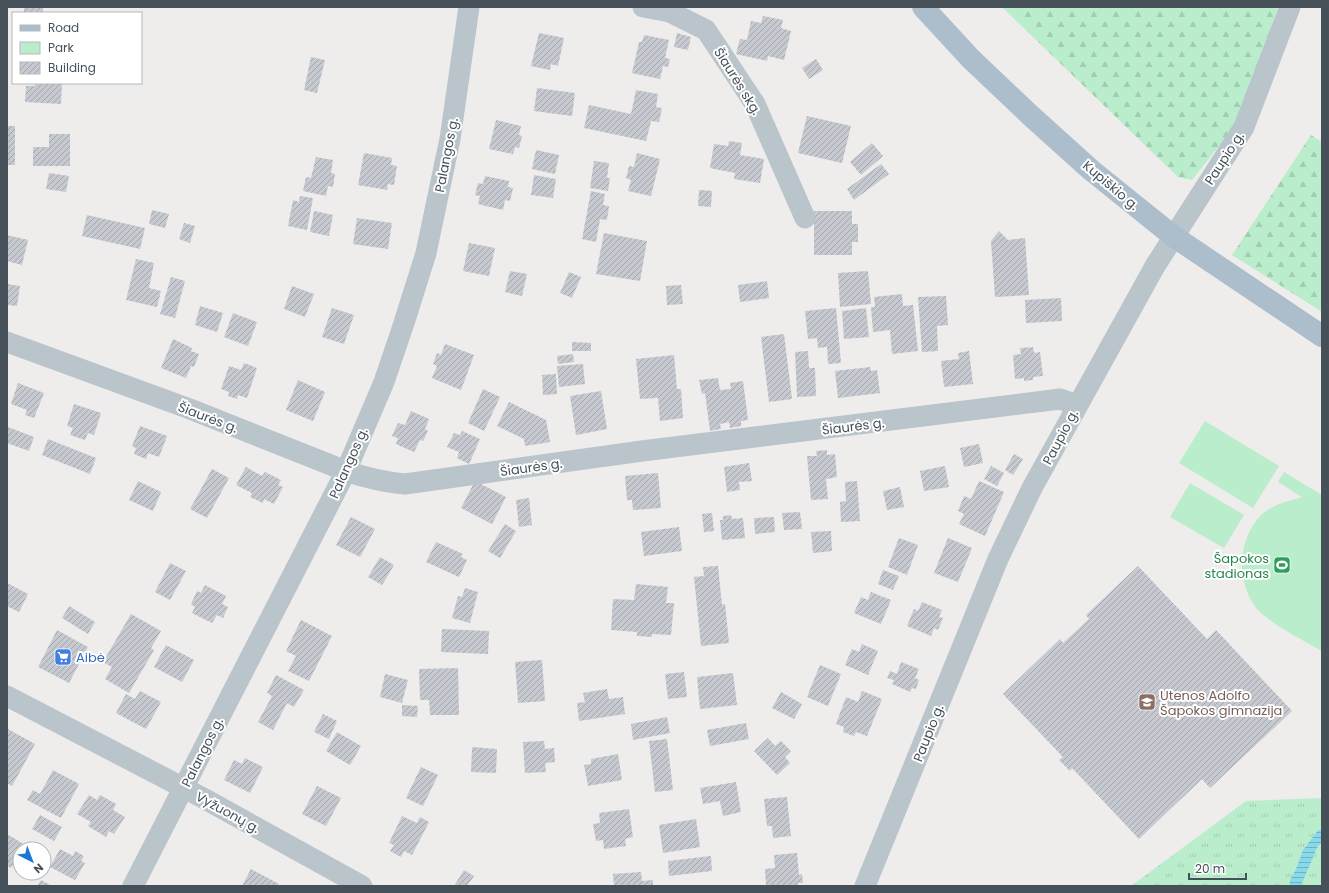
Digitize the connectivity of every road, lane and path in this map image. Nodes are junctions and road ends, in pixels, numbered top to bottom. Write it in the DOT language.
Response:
graph roads {
  1 [pos="470,7"];
  2 [pos="643,7"];
  3 [pos="923,7"];
  4 [pos="1290,7"];
  5 [pos="805,218"];
  6 [pos="1173,236"];
  7 [pos="1322,336"];
  8 [pos="7,342"];
  9 [pos="1076,407"];
  10 [pos="346,471"];
  11 [pos="7,696"];
  12 [pos="184,788"];
  13 [pos="133,886"];
  14 [pos="362,886"];
  15 [pos="865,886"];
  1 -- 10 [label="street, Palangos g."];
  2 -- 5 [label="street, Šiaurės skg."];
  3 -- 6 [label="main road, Kupiškio g."];
  4 -- 6 [label="street, Paupio g."];
  6 -- 7 [label="main road, Kupiškio g."];
  6 -- 9 [label="street, Paupio g."];
  8 -- 10 [label="street, Šiaurės g."];
  9 -- 10 [label="street, Šiaurės g."];
  9 -- 15 [label="street, Paupio g."];
  10 -- 12 [label="street, Palangos g."];
  11 -- 12 [label="street, Vyžuonų g."];
  12 -- 13 [label="street, Palangos g."];
  12 -- 14 [label="street, Vyžuonų g."];
}
